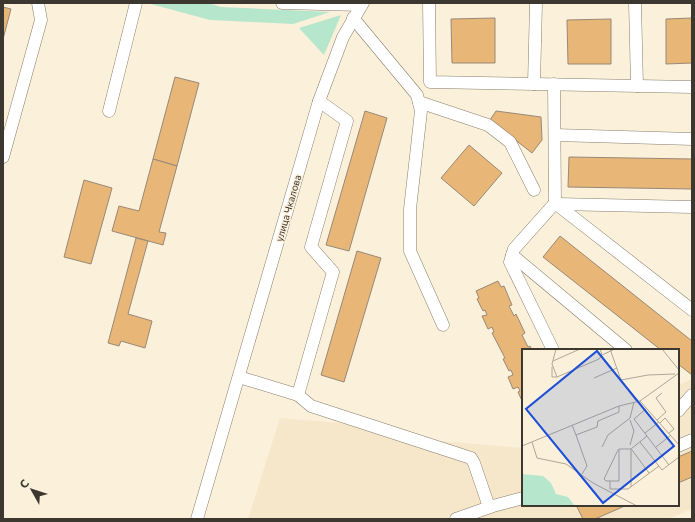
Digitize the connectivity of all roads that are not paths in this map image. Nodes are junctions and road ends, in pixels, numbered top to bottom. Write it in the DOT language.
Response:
graph roads {
  1 [pos="38,3"];
  2 [pos="136,3"];
  3 [pos="282,3"];
  4 [pos="429,3"];
  5 [pos="536,3"];
  6 [pos="635,3"];
  7 [pos="362,4"];
  8 [pos="353,18"];
  9 [pos="534,84"];
  10 [pos="554,84"];
  11 [pos="637,86"];
  12 [pos="692,87"];
  13 [pos="319,101"];
  14 [pos="418,102"];
  15 [pos="109,111"];
  16 [pos="554,135"];
  17 [pos="692,139"];
  18 [pos="3,158"];
  19 [pos="534,190"];
  20 [pos="556,203"];
  21 [pos="692,207"];
  22 [pos="512,255"];
  23 [pos="692,310"];
  24 [pos="443,324"];
  25 [pos="553,349"];
  26 [pos="625,349"];
  27 [pos="239,377"];
  28 [pos="298,395"];
  29 [pos="692,395"];
  30 [pos="679,410"];
  31 [pos="692,440"];
  32 [pos="679,446"];
  33 [pos="522,498"];
  34 [pos="489,507"];
  35 [pos="197,519"];
  36 [pos="456,519"];
  1 -- 18 [label="street"];
  2 -- 15 [label="street"];
  3 -- 7 [label="street"];
  4 -- 9 [label="street"];
  5 -- 9 [label="street"];
  6 -- 11 [label="street"];
  7 -- 8 [label="street, улица Чкалова"];
  8 -- 13 [label="street, улица Чкалова"];
  8 -- 14 [label="street"];
  9 -- 10 [label="street"];
  10 -- 11 [label="street"];
  10 -- 16 [label="street"];
  11 -- 12 [label="street"];
  13 -- 27 [label="street, улица Чкалова"];
  13 -- 28 [label="street"];
  14 -- 19 [label="street"];
  14 -- 24 [label="street"];
  16 -- 17 [label="street"];
  16 -- 20 [label="street"];
  20 -- 21 [label="street"];
  20 -- 22 [label="street"];
  20 -- 23 [label="street"];
  22 -- 25 [label="street"];
  22 -- 26 [label="street"];
  27 -- 28 [label="street"];
  27 -- 35 [label="street, улица Чкалова"];
  28 -- 34 [label="street"];
  29 -- 30 [label="street"];
  31 -- 32 [label="street"];
  33 -- 34 [label="street"];
  34 -- 36 [label="street"];
}
